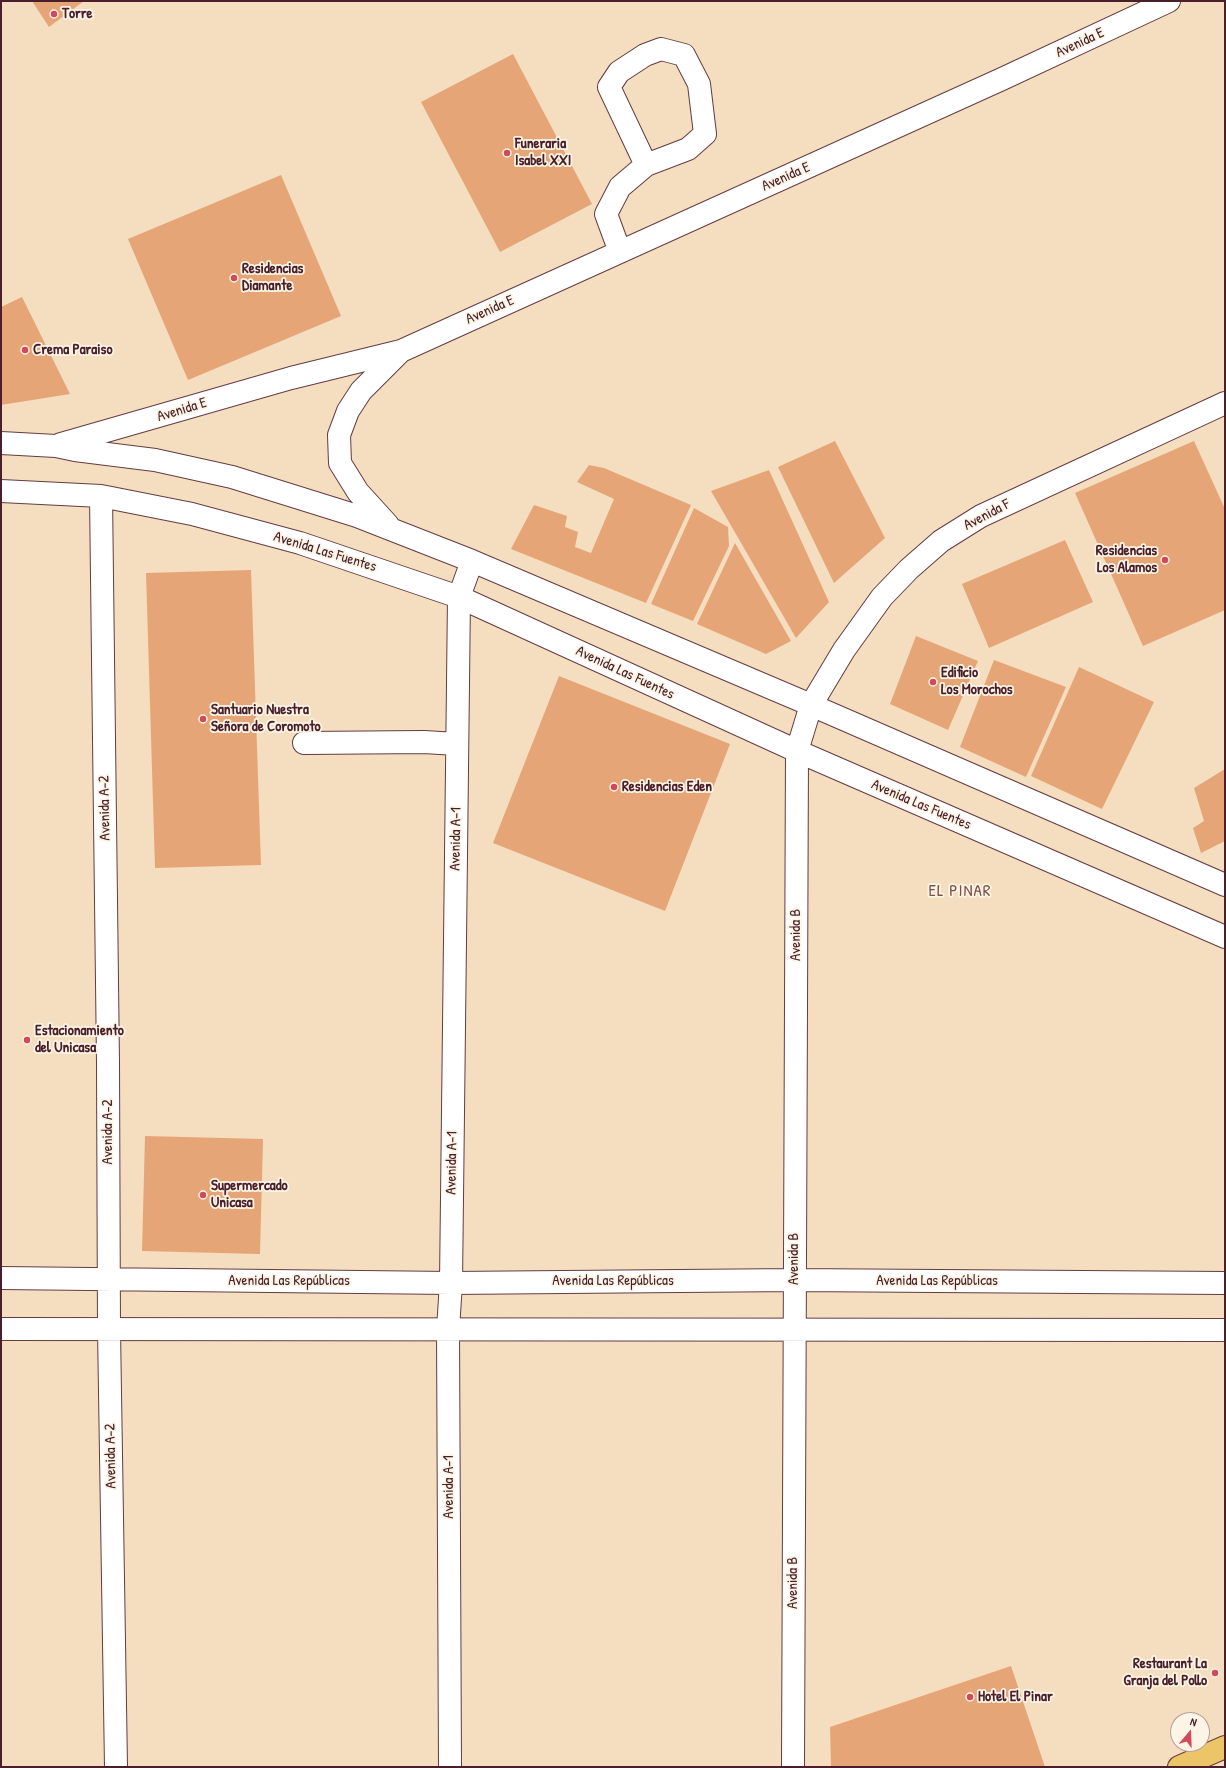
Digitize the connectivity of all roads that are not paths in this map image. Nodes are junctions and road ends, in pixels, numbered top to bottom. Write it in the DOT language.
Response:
graph roads {
  1 [pos="1170,1"];
  2 [pos="646,165"];
  3 [pos="620,252"];
  4 [pos="401,351"];
  5 [pos="1225,403"];
  6 [pos="1,443"];
  7 [pos="56,446"];
  8 [pos="1,491"];
  9 [pos="101,496"];
  10 [pos="392,530"];
  11 [pos="472,561"];
  12 [pos="459,597"];
  13 [pos="811,705"];
  14 [pos="304,743"];
  15 [pos="457,744"];
  16 [pos="797,751"];
  17 [pos="1225,886"];
  18 [pos="1225,936"];
  19 [pos="1,1278"];
  20 [pos="110,1280"];
  21 [pos="794,1280"];
  22 [pos="451,1283"];
  23 [pos="1225,1284"];
  24 [pos="1,1329"];
  25 [pos="448,1329"];
  26 [pos="793,1329"];
  27 [pos="109,1330"];
  28 [pos="1225,1330"];
  29 [pos="1225,1747"];
  30 [pos="116,1767"];
  31 [pos="450,1767"];
  32 [pos="792,1767"];
  33 [pos="1179,1767"];
  1 -- 3 [label="street, Avenida E"];
  2 -- 2 [label="street"];
  2 -- 3 [label="street"];
  3 -- 4 [label="street, Avenida E"];
  4 -- 7 [label="street, Avenida E"];
  4 -- 10 [label="street, Avenida E"];
  5 -- 13 [label="street, Avenida F"];
  6 -- 7 [label="street"];
  7 -- 10 [label="street"];
  8 -- 9 [label="street, Avenida Las Fuentes"];
  9 -- 12 [label="street, Avenida Las Fuentes"];
  9 -- 20 [label="street, Avenida A-2"];
  10 -- 11 [label="street"];
  11 -- 12 [label="street, Avenida A-1"];
  11 -- 13 [label="street"];
  12 -- 15 [label="street, Avenida A-1"];
  12 -- 16 [label="street, Avenida Las Fuentes"];
  13 -- 16 [label="street, Avenida F"];
  13 -- 17 [label="street"];
  14 -- 15 [label="street"];
  15 -- 22 [label="street, Avenida A-1"];
  16 -- 18 [label="street, Avenida Las Fuentes"];
  16 -- 21 [label="street, Avenida B"];
  19 -- 20 [label="street, Avenida Las Repúblicas"];
  20 -- 22 [label="street, Avenida Las Repúblicas"];
  20 -- 27 [label="street, Avenida A-2"];
  21 -- 22 [label="street, Avenida Las Repúblicas"];
  21 -- 23 [label="street, Avenida Las Repúblicas"];
  21 -- 26 [label="street, Avenida B"];
  22 -- 25 [label="street, Avenida A-1"];
  24 -- 27 [label="street"];
  25 -- 26 [label="street"];
  25 -- 27 [label="street"];
  25 -- 31 [label="street, Avenida A-1"];
  26 -- 28 [label="street"];
  26 -- 32 [label="street, Avenida B"];
  27 -- 30 [label="street, Avenida A-2"];
  29 -- 33 [label="main road"];
}
